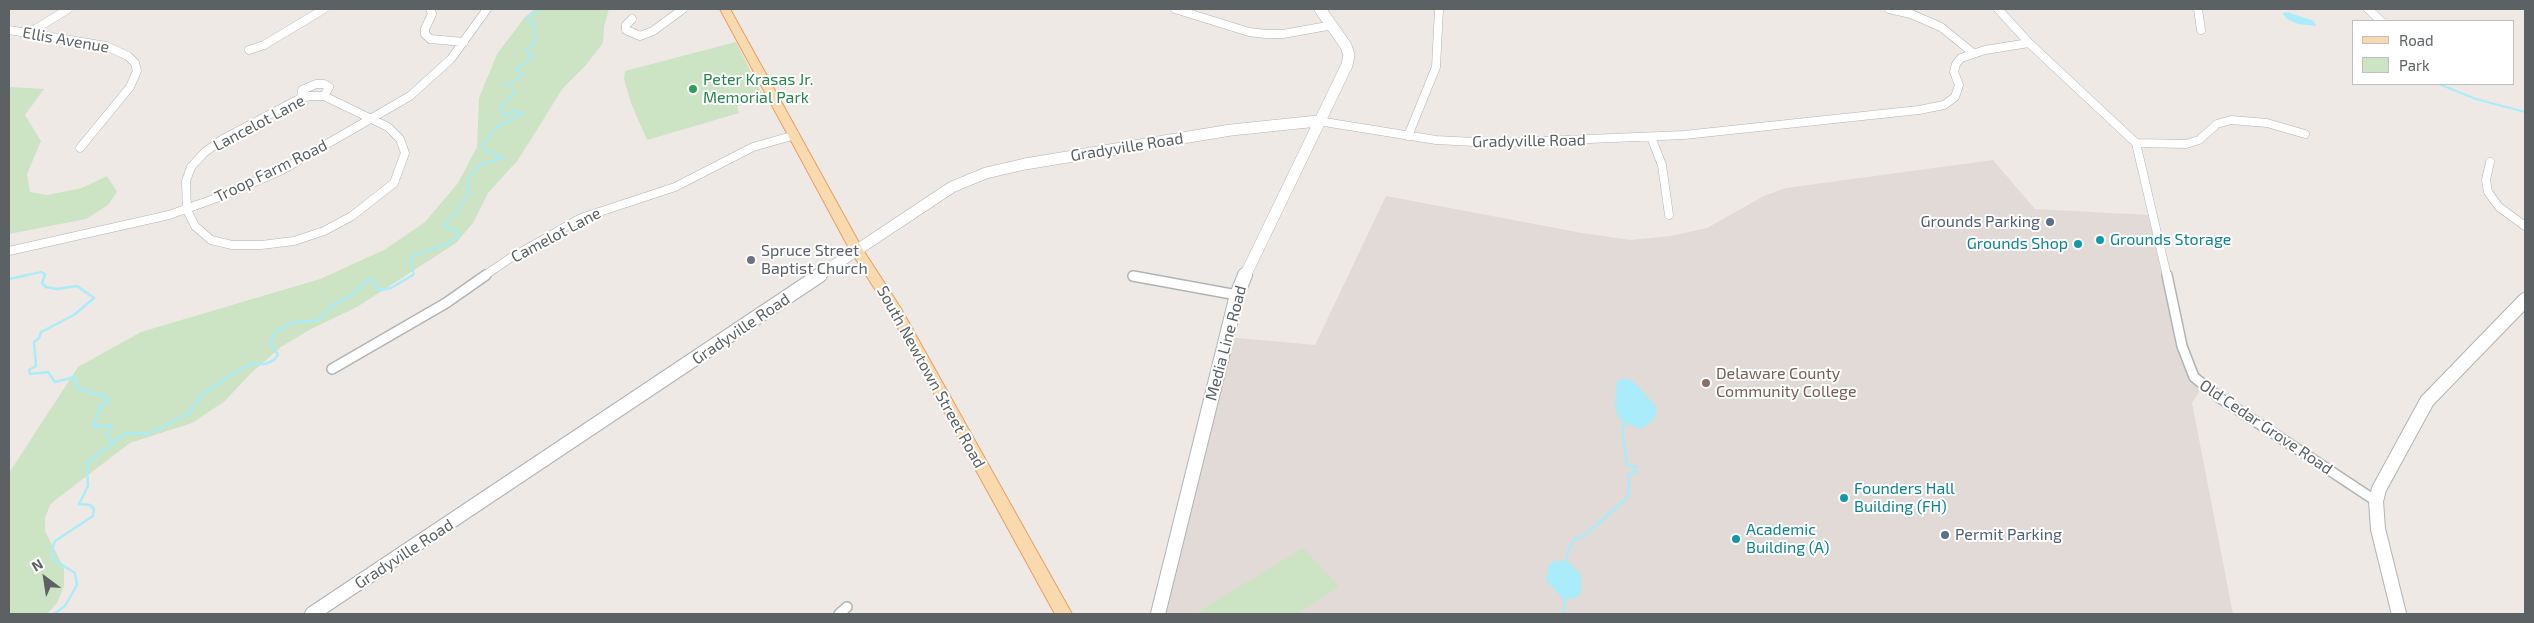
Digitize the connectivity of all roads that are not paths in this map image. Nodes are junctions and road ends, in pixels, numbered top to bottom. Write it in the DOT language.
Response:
graph roads {
  1 [pos="68,9"];
  2 [pos="324,9"];
  3 [pos="430,9"];
  4 [pos="487,9"];
  5 [pos="683,9"];
  6 [pos="725,9"];
  7 [pos="1175,9"];
  8 [pos="1320,9"];
  9 [pos="1439,9"];
  10 [pos="1889,9"];
  11 [pos="1998,9"];
  12 [pos="2198,9"];
  13 [pos="2368,9"];
  14 [pos="632,19"];
  15 [pos="2380,20"];
  16 [pos="1333,25"];
  17 [pos="9,30"];
  18 [pos="2201,30"];
  19 [pos="29,33"];
  20 [pos="464,42"];
  21 [pos="2029,43"];
  22 [pos="249,50"];
  23 [pos="1973,53"];
  24 [pos="324,96"];
  25 [pos="301,98"];
  26 [pos="371,120"];
  27 [pos="1318,121"];
  28 [pos="2305,134"];
  29 [pos="795,135"];
  30 [pos="1408,136"];
  31 [pos="1651,137"];
  32 [pos="2136,143"];
  33 [pos="80,148"];
  34 [pos="2490,162"];
  35 [pos="188,210"];
  36 [pos="1669,216"];
  37 [pos="2525,226"];
  38 [pos="857,250"];
  39 [pos="9,251"];
  40 [pos="1133,276"];
  41 [pos="1237,295"];
  42 [pos="2525,300"];
  43 [pos="332,368"];
  44 [pos="2376,501"];
  45 [pos="312,614"];
  46 [pos="1064,614"];
  47 [pos="1158,614"];
  48 [pos="2399,614"];
  1 -- 19 [label="street"];
  2 -- 22 [label="street"];
  3 -- 20 [label="street"];
  4 -- 20 [label="street, Troop Farm Road"];
  5 -- 14 [label="street"];
  6 -- 29 [label="main road, South Newtown Street Road"];
  7 -- 16 [label="street"];
  8 -- 16 [label="main road, Media Line Road"];
  9 -- 30 [label="street"];
  10 -- 23 [label="street"];
  11 -- 21 [label="street, Old Cedar Grove Road"];
  12 -- 18 [label="street"];
  13 -- 15 [label="street"];
  16 -- 27 [label="main road, Media Line Road"];
  17 -- 19 [label="street, Ellis Avenue"];
  19 -- 33 [label="street, Ellis Avenue"];
  20 -- 26 [label="street, Troop Farm Road"];
  21 -- 23 [label="street, Gradyville Road"];
  21 -- 32 [label="street, Old Cedar Grove Road"];
  23 -- 31 [label="street, Gradyville Road"];
  24 -- 25 [label="street, Lancelot Lane"];
  24 -- 25 [label="street"];
  24 -- 26 [label="street, Lancelot Lane"];
  25 -- 35 [label="street, Lancelot Lane"];
  26 -- 35 [label="street, Troop Farm Road"];
  26 -- 35 [label="street"];
  27 -- 30 [label="street, Gradyville Road"];
  27 -- 38 [label="main road, Gradyville Road"];
  27 -- 41 [label="main road, Media Line Road"];
  28 -- 32 [label="street"];
  29 -- 38 [label="main road, South Newtown Street Road"];
  29 -- 43 [label="street, Camelot Lane"];
  30 -- 31 [label="street, Gradyville Road"];
  31 -- 36 [label="street"];
  32 -- 44 [label="street, Old Cedar Grove Road"];
  34 -- 37 [label="street"];
  35 -- 39 [label="street, Troop Farm Road"];
  38 -- 45 [label="main road, Gradyville Road"];
  38 -- 46 [label="main road, South Newtown Street Road"];
  40 -- 41 [label="street"];
  41 -- 47 [label="main road, Media Line Road"];
  42 -- 44 [label="main road"];
  44 -- 48 [label="main road"];
}
